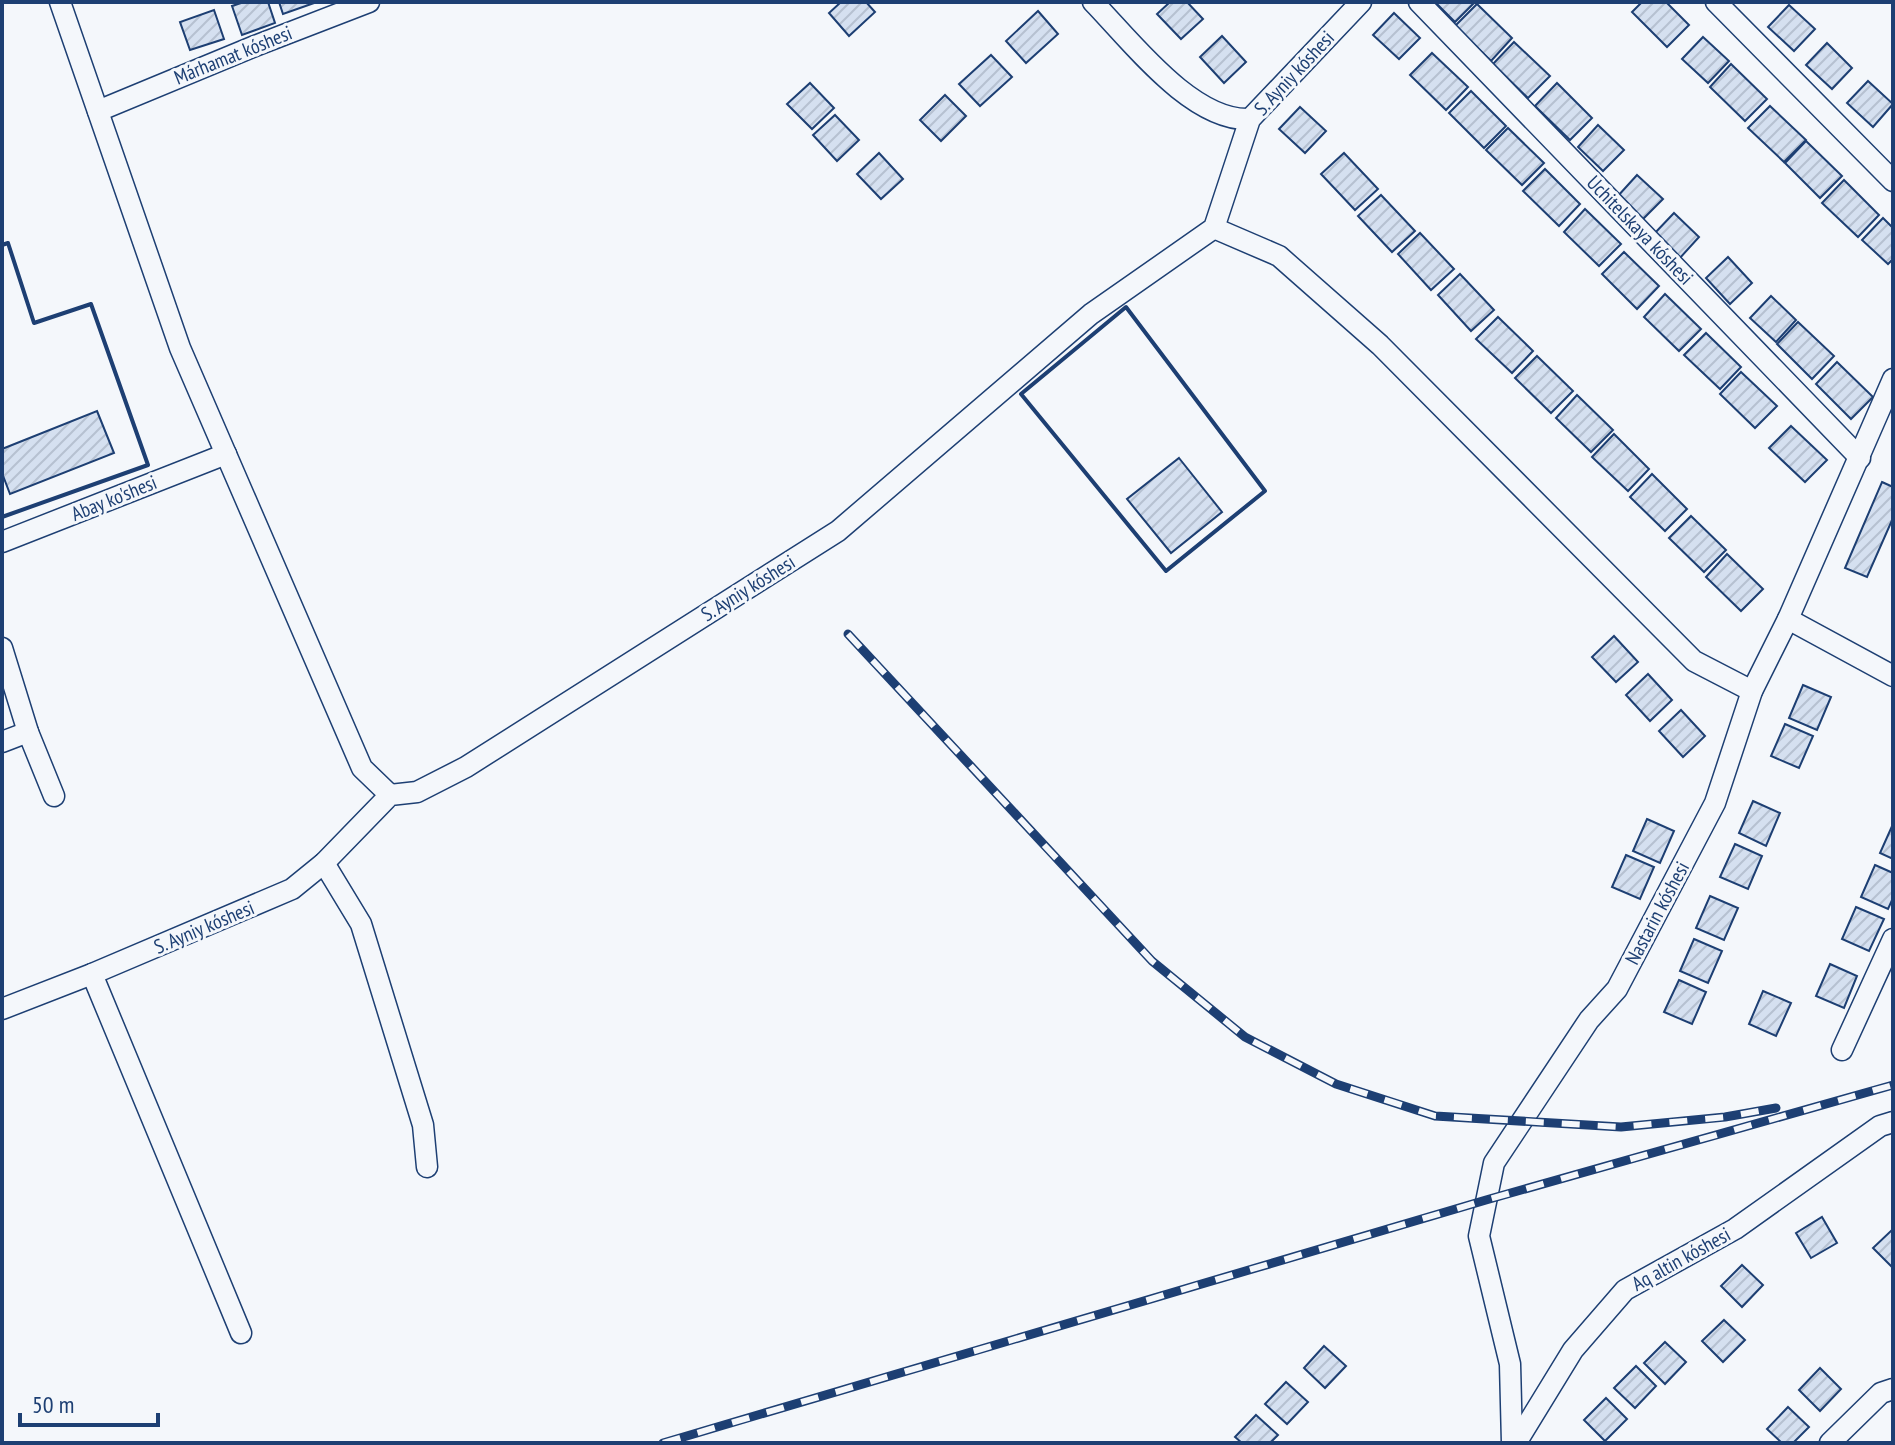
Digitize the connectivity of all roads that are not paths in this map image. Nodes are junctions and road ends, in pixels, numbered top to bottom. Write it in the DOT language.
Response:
graph roads {
  1 [pos="60,2"];
  2 [pos="369,2"];
  3 [pos="1093,2"];
  4 [pos="1361,2"];
  5 [pos="1419,2"];
  6 [pos="1716,2"];
  7 [pos="98,111"];
  8 [pos="1250,119"];
  9 [pos="1893,181"];
  10 [pos="1214,228"];
  11 [pos="1893,379"];
  12 [pos="226,454"];
  13 [pos="1860,458"];
  14 [pos="2,542"];
  15 [pos="1788,619"];
  16 [pos="2,648"];
  17 [pos="1893,676"];
  18 [pos="1752,691"];
  19 [pos="28,732"];
  20 [pos="2,742"];
  21 [pos="390,795"];
  22 [pos="54,796"];
  23 [pos="324,863"];
  24 [pos="1893,939"];
  25 [pos="92,974"];
  26 [pos="2,1009"];
  27 [pos="1842,1050"];
  28 [pos="1893,1122"];
  29 [pos="427,1167"];
  30 [pos="241,1333"];
  31 [pos="1893,1389"];
  32 [pos="1514,1443"];
  33 [pos="1830,1443"];
  1 -- 7 [label="street"];
  2 -- 7 [label="street, Márhamat kóshesi"];
  3 -- 8 [label="street"];
  4 -- 8 [label="street, S. Ayniy kóshesi"];
  5 -- 13 [label="street, Uchitelskaya kóshesi"];
  6 -- 9 [label="street"];
  7 -- 12 [label="street"];
  8 -- 10 [label="street, S. Ayniy kóshesi"];
  10 -- 18 [label="street"];
  10 -- 21 [label="street, S. Ayniy kóshesi"];
  11 -- 13 [label="street, Nastarin kóshesi"];
  12 -- 14 [label="street, Abay ko'shesi"];
  12 -- 21 [label="street"];
  13 -- 15 [label="street, Nastarin kóshesi"];
  15 -- 17 [label="street"];
  15 -- 18 [label="street, Nastarin kóshesi"];
  16 -- 19 [label="street"];
  18 -- 32 [label="street, Nastarin kóshesi"];
  19 -- 20 [label="street"];
  19 -- 22 [label="street"];
  21 -- 23 [label="street, S. Ayniy kóshesi"];
  23 -- 25 [label="street, S. Ayniy kóshesi"];
  23 -- 29 [label="street"];
  24 -- 27 [label="street"];
  25 -- 26 [label="street, S. Ayniy kóshesi"];
  25 -- 30 [label="street"];
  28 -- 32 [label="street, Aq altin kóshesi"];
  31 -- 33 [label="street"];
}
